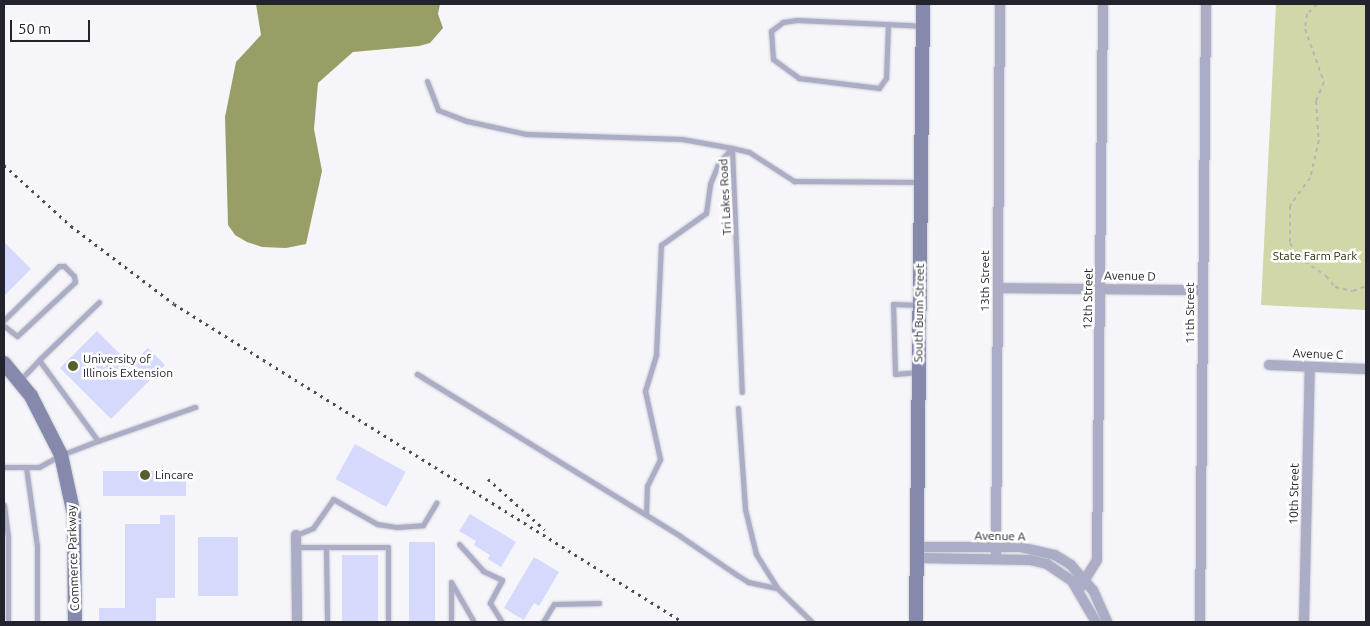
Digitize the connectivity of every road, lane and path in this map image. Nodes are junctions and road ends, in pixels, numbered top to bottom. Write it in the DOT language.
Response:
graph roads {
  1 [pos="923,4"];
  2 [pos="1000,4"];
  3 [pos="1103,4"];
  4 [pos="1206,4"];
  5 [pos="1317,4"];
  6 [pos="888,24"];
  7 [pos="922,26"];
  8 [pos="427,81"];
  9 [pos="732,148"];
  10 [pos="920,182"];
  11 [pos="1366,286"];
  12 [pos="998,288"];
  13 [pos="1100,288"];
  14 [pos="1202,290"];
  15 [pos="99,302"];
  16 [pos="919,304"];
  17 [pos="4,320"];
  18 [pos="4,326"];
  19 [pos="39,360"];
  20 [pos="4,363"];
  21 [pos="1269,365"];
  22 [pos="1310,367"];
  23 [pos="1366,369"];
  24 [pos="919,372"];
  25 [pos="417,374"];
  26 [pos="19,380"];
  27 [pos="742,392"];
  28 [pos="195,407"];
  29 [pos="738,408"];
  30 [pos="98,441"];
  31 [pos="61,455"];
  32 [pos="4,467"];
  33 [pos="26,467"];
  34 [pos="436,503"];
  35 [pos="4,506"];
  36 [pos="646,514"];
  37 [pos="6,533"];
  38 [pos="296,535"];
  39 [pos="459,544"];
  40 [pos="296,546"];
  41 [pos="326,547"];
  42 [pos="917,553"];
  43 [pos="996,554"];
  44 [pos="1083,585"];
  45 [pos="777,588"];
  46 [pos="599,603"];
  47 [pos="6,610"];
  48 [pos="8,622"];
  49 [pos="37,622"];
  50 [pos="75,622"];
  51 [pos="297,622"];
  52 [pos="327,622"];
  53 [pos="388,622"];
  54 [pos="451,622"];
  55 [pos="474,622"];
  56 [pos="502,622"];
  57 [pos="542,622"];
  58 [pos="812,622"];
  59 [pos="916,622"];
  60 [pos="1096,622"];
  61 [pos="1107,622"];
  62 [pos="1200,622"];
  63 [pos="1304,622"];
  1 -- 7 [label="street, South Bunn Street"];
  2 -- 12 [label="street, 13th Street"];
  3 -- 13 [label="street, 12th Street"];
  4 -- 14 [label="street, 11th Street"];
  5 -- 11 [label="path"];
  6 -- 6 [label="lane"];
  6 -- 7 [label="lane"];
  7 -- 10 [label="street, South Bunn Street"];
  8 -- 9 [label="lane, Tri Lakes Road"];
  9 -- 10 [label="lane"];
  9 -- 27 [label="lane, Tri Lakes Road"];
  9 -- 36 [label="lane"];
  10 -- 16 [label="street, South Bunn Street"];
  12 -- 13 [label="street, Avenue D"];
  12 -- 43 [label="street, 13th Street"];
  13 -- 14 [label="street, Avenue D"];
  13 -- 44 [label="street, 12th Street"];
  14 -- 62 [label="street, 11th Street"];
  15 -- 19 [label="lane"];
  16 -- 24 [label="street, South Bunn Street"];
  16 -- 24 [label="lane"];
  17 -- 18 [label="lane"];
  19 -- 26 [label="lane"];
  19 -- 30 [label="lane"];
  20 -- 26 [label="street, Commerce Parkway"];
  21 -- 22 [label="street, Avenue C"];
  22 -- 23 [label="street, Avenue C"];
  22 -- 63 [label="street, 10th Street"];
  24 -- 42 [label="street, South Bunn Street"];
  25 -- 36 [label="lane"];
  26 -- 31 [label="street, Commerce Parkway"];
  28 -- 30 [label="lane"];
  29 -- 45 [label="lane"];
  30 -- 31 [label="lane"];
  31 -- 33 [label="lane"];
  31 -- 50 [label="street, Commerce Parkway"];
  32 -- 33 [label="lane"];
  33 -- 49 [label="lane"];
  34 -- 38 [label="lane"];
  35 -- 37 [label="lane"];
  36 -- 45 [label="lane"];
  37 -- 47 [label="lane"];
  38 -- 40 [label="street"];
  39 -- 56 [label="lane"];
  40 -- 41 [label="lane"];
  40 -- 51 [label="street"];
  41 -- 52 [label="lane"];
  41 -- 53 [label="lane"];
  42 -- 43 [label="street, Avenue A"];
  42 -- 59 [label="street, South Bunn Street"];
  43 -- 44 [label="street, Avenue A"];
  44 -- 60 [label="street, Avenue A"];
  44 -- 61 [label="street, Avenue A"];
  45 -- 58 [label="lane"];
  46 -- 57 [label="lane"];
  47 -- 48 [label="lane"];
  54 -- 55 [label="lane"];
}
